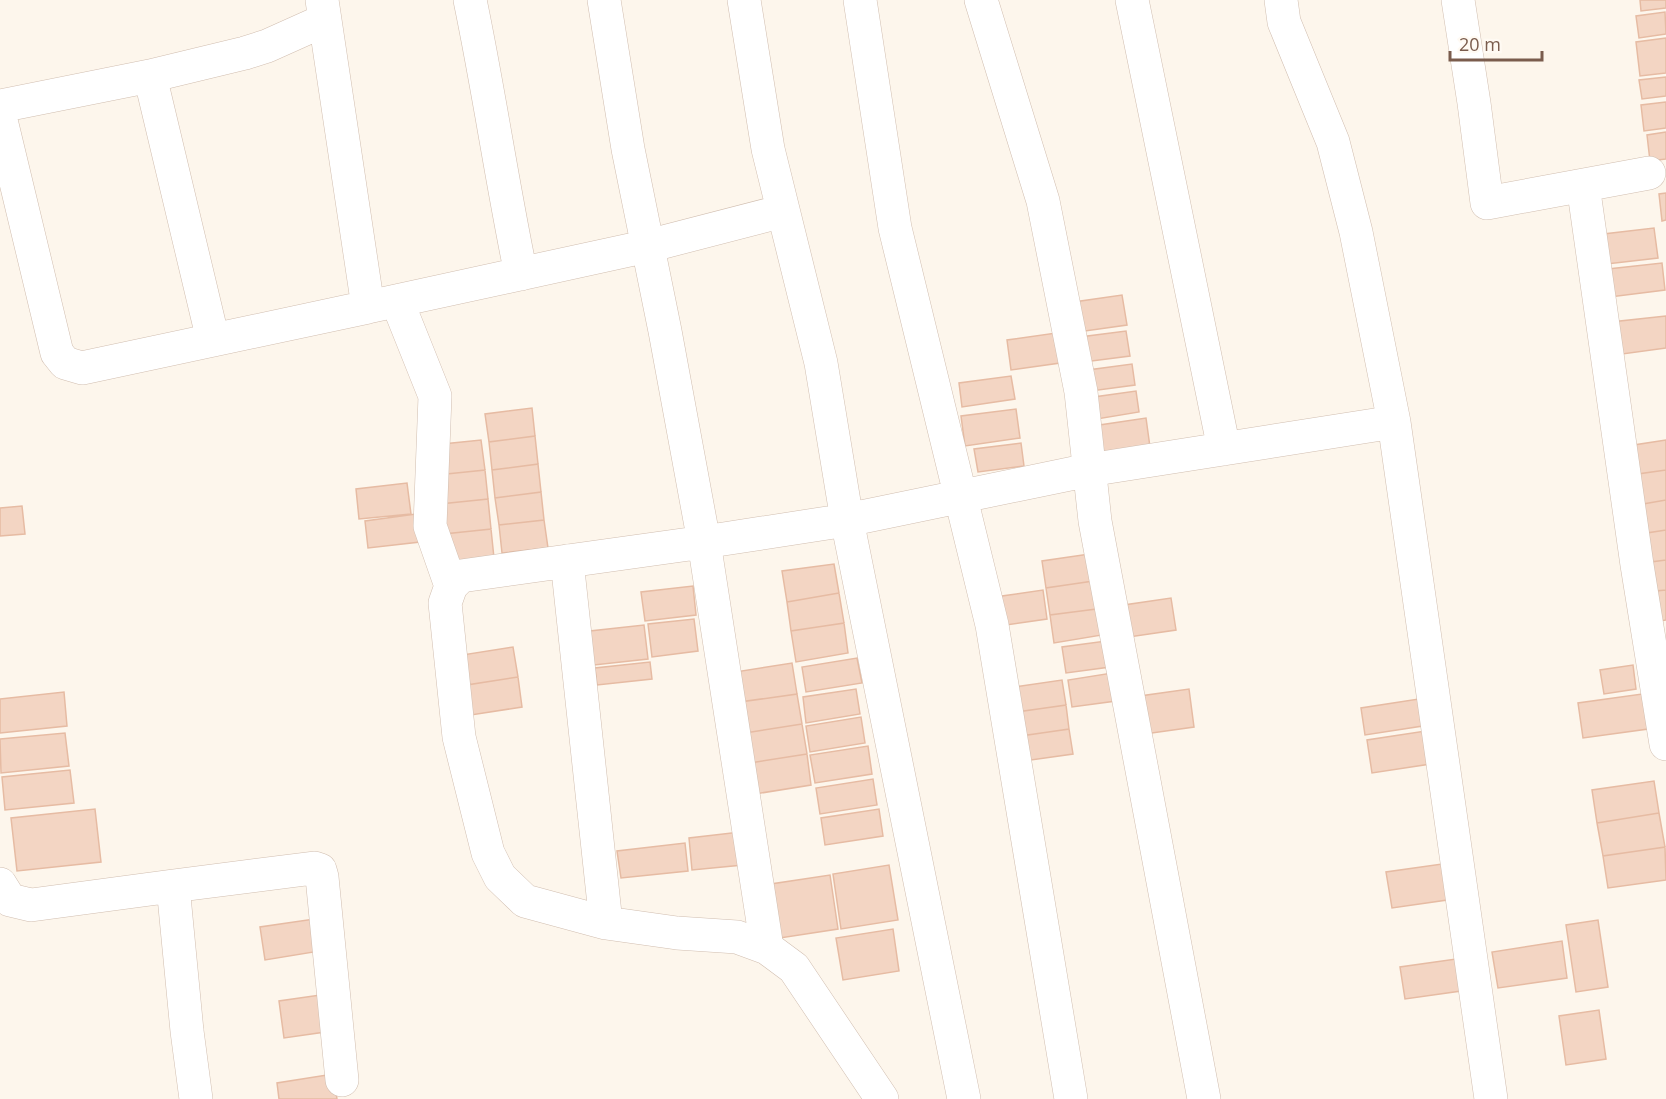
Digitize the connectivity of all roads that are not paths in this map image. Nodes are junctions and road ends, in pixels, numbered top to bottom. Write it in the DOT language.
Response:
graph roads {
  1 [pos="470,0"];
  2 [pos="604,0"];
  3 [pos="744,0"];
  4 [pos="860,0"];
  5 [pos="981,0"];
  6 [pos="1132,0"];
  7 [pos="1281,0"];
  8 [pos="1458,0"];
  9 [pos="324,10"];
  10 [pos="150,76"];
  11 [pos="0,106"];
  12 [pos="0,116"];
  13 [pos="1649,173"];
  14 [pos="1583,185"];
  15 [pos="783,211"];
  16 [pos="648,246"];
  17 [pos="521,274"];
  18 [pos="383,304"];
  19 [pos="213,340"];
  20 [pos="1394,422"];
  21 [pos="1224,449"];
  22 [pos="1089,470"];
  23 [pos="961,497"];
  24 [pos="847,520"];
  25 [pos="704,542"];
  26 [pos="567,561"];
  27 [pos="451,586"];
  28 [pos="1666,744"];
  29 [pos="0,884"];
  30 [pos="173,886"];
  31 [pos="606,923"];
  32 [pos="767,948"];
  33 [pos="342,1080"];
  34 [pos="196,1099"];
  35 [pos="882,1099"];
  36 [pos="964,1099"];
  37 [pos="1071,1099"];
  38 [pos="1204,1099"];
  39 [pos="1491,1099"];
  1 -- 17 [label="street"];
  2 -- 16 [label="street"];
  3 -- 15 [label="street"];
  4 -- 23 [label="street"];
  5 -- 22 [label="street"];
  6 -- 21 [label="street"];
  7 -- 20 [label="street"];
  8 -- 14 [label="street"];
  9 -- 10 [label="street"];
  9 -- 18 [label="street"];
  10 -- 11 [label="street"];
  10 -- 19 [label="street"];
  12 -- 19 [label="street"];
  13 -- 14 [label="street"];
  14 -- 28 [label="street"];
  15 -- 16 [label="street"];
  15 -- 24 [label="street"];
  16 -- 17 [label="street"];
  16 -- 25 [label="street"];
  17 -- 18 [label="street"];
  18 -- 19 [label="street"];
  18 -- 27 [label="street"];
  20 -- 21 [label="street"];
  20 -- 39 [label="street"];
  21 -- 22 [label="street"];
  22 -- 23 [label="street"];
  22 -- 38 [label="street"];
  23 -- 24 [label="street"];
  23 -- 37 [label="street"];
  24 -- 25 [label="street"];
  24 -- 36 [label="street"];
  25 -- 26 [label="street"];
  25 -- 32 [label="street"];
  26 -- 27 [label="street"];
  26 -- 31 [label="street"];
  27 -- 31 [label="street"];
  29 -- 30 [label="street"];
  30 -- 33 [label="street"];
  30 -- 34 [label="street"];
  31 -- 32 [label="street"];
  32 -- 35 [label="street"];
}
